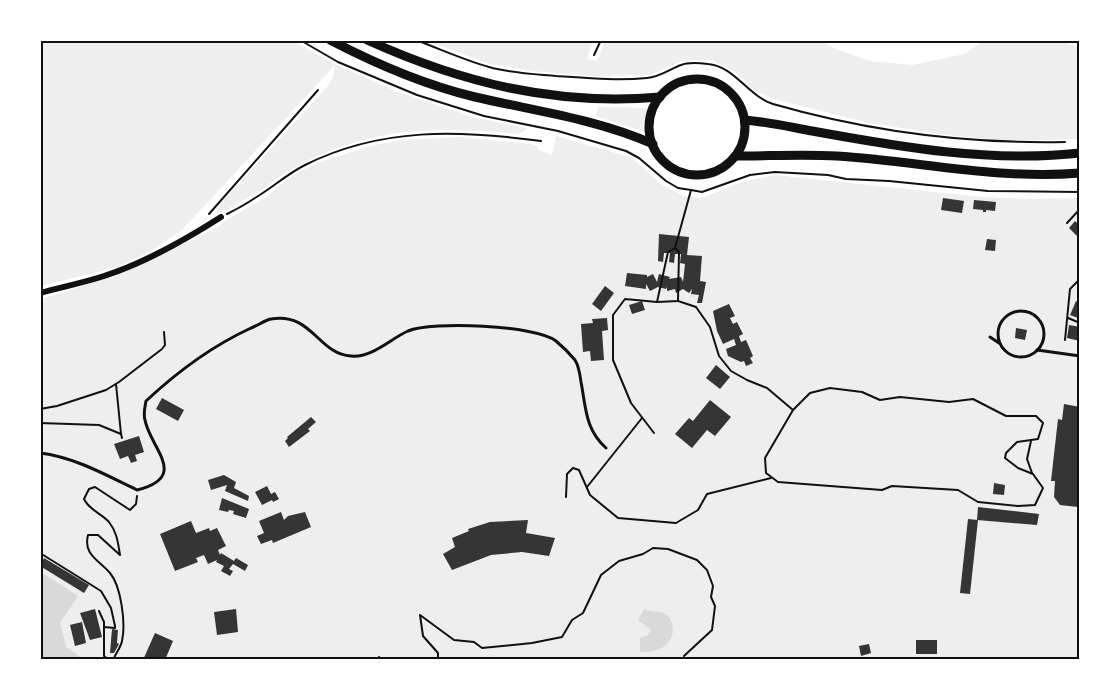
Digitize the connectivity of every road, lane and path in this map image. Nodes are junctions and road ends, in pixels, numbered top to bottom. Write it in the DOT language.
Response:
graph roads {
  1 [pos="300,40"];
  2 [pos="330,40"];
  3 [pos="367,40"];
  4 [pos="416,40"];
  5 [pos="601,40"];
  6 [pos="594,55"];
  7 [pos="318,90"];
  8 [pos="660,97"];
  9 [pos="745,120"];
  10 [pos="541,141"];
  11 [pos="1068,142"];
  12 [pos="653,144"];
  13 [pos="1080,153"];
  14 [pos="736,156"];
  15 [pos="1080,172"];
  16 [pos="691,190"];
  17 [pos="1080,192"];
  18 [pos="1080,209"];
  19 [pos="221,217"];
  20 [pos="1066,223"];
  21 [pos="195,233"];
  22 [pos="675,248"];
  23 [pos="1078,281"];
  24 [pos="40,293"];
  25 [pos="678,301"];
  26 [pos="657,303"];
  27 [pos="1067,317"];
  28 [pos="1080,323"];
  29 [pos="164,332"];
  30 [pos="990,337"];
  31 [pos="1065,340"];
  32 [pos="1001,345"];
  33 [pos="1038,350"];
  34 [pos="1080,356"];
  35 [pos="116,384"];
  36 [pos="40,409"];
  37 [pos="793,410"];
  38 [pos="642,418"];
  39 [pos="40,423"];
  40 [pos="654,433"];
  41 [pos="1031,441"];
  42 [pos="606,448"];
  43 [pos="40,453"];
  44 [pos="1033,474"];
  45 [pos="771,478"];
  46 [pos="587,487"];
  47 [pos="137,490"];
  48 [pos="566,497"];
  49 [pos="40,553"];
  50 [pos="99,611"];
  51 [pos="115,626"];
  52 [pos="123,626"];
  53 [pos="104,627"];
  54 [pos="684,656"];
  55 [pos="109,660"];
  56 [pos="377,660"];
  57 [pos="382,660"];
  58 [pos="438,660"];
  1 -- 16 [label="path"];
  2 -- 12 [label="main road"];
  3 -- 8 [label="main road"];
  4 -- 11 [label="path"];
  5 -- 6 [label="path"];
  7 -- 21 [label="path"];
  8 -- 9 [label="main road"];
  8 -- 12 [label="main road"];
  9 -- 13 [label="main road"];
  9 -- 14 [label="main road"];
  10 -- 19 [label="path"];
  12 -- 14 [label="main road"];
  14 -- 15 [label="main road"];
  16 -- 17 [label="path"];
  16 -- 22 [label="path"];
  18 -- 20 [label="path"];
  19 -- 21 [label="street"];
  21 -- 24 [label="street"];
  22 -- 25 [label="path"];
  22 -- 26 [label="path"];
  23 -- 27 [label="path"];
  25 -- 26 [label="path"];
  25 -- 37 [label="path"];
  26 -- 38 [label="path"];
  27 -- 28 [label="path"];
  27 -- 31 [label="path"];
  29 -- 35 [label="path"];
  30 -- 32 [label="lane"];
  32 -- 33 [label="lane"];
  32 -- 33 [label="lane"];
  33 -- 34 [label="lane"];
  35 -- 36 [label="path"];
  35 -- 39 [label="path"];
  37 -- 41 [label="path"];
  37 -- 45 [label="path"];
  38 -- 40 [label="path"];
  38 -- 46 [label="path"];
  41 -- 44 [label="path"];
  41 -- 44 [label="path"];
  42 -- 47 [label="lane"];
  43 -- 47 [label="lane"];
  44 -- 45 [label="path"];
  45 -- 46 [label="path"];
  46 -- 48 [label="path"];
  47 -- 52 [label="path"];
  49 -- 51 [label="path"];
  50 -- 53 [label="path"];
  51 -- 52 [label="path"];
  51 -- 53 [label="path"];
  52 -- 55 [label="path"];
  53 -- 55 [label="path"];
  54 -- 58 [label="path"];
  56 -- 57 [label="path"];
}
